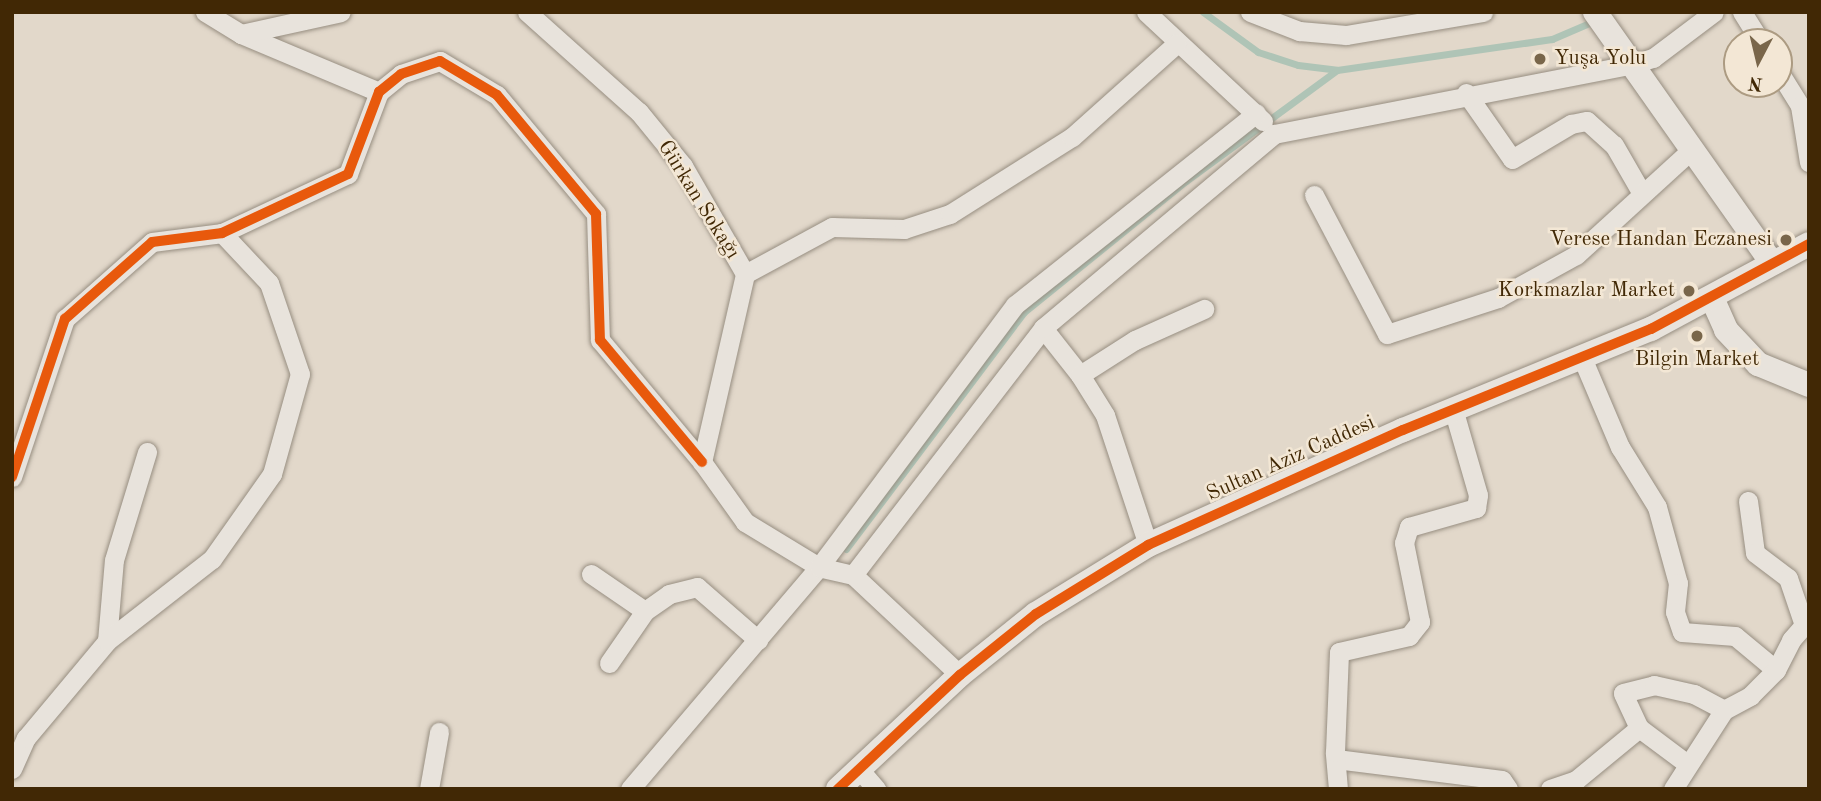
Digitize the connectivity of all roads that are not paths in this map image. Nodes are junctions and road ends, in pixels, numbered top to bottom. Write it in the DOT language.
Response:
graph roads {
  1 [pos="205,12"];
  2 [pos="341,12"];
  3 [pos="527,12"];
  4 [pos="1146,12"];
  5 [pos="1250,12"];
  6 [pos="1483,12"];
  7 [pos="1595,12"];
  8 [pos="1714,12"];
  9 [pos="1742,12"];
  10 [pos="1752,28"];
  11 [pos="241,34"];
  12 [pos="1176,44"];
  13 [pos="1634,64"];
  14 [pos="1793,89"];
  15 [pos="379,92"];
  16 [pos="1466,93"];
  17 [pos="1805,103"];
  18 [pos="1256,113"];
  19 [pos="1274,134"];
  20 [pos="1691,150"];
  21 [pos="1809,162"];
  22 [pos="1641,192"];
  23 [pos="1314,195"];
  24 [pos="222,233"];
  25 [pos="1809,244"];
  26 [pos="1772,263"];
  27 [pos="745,274"];
  28 [pos="1712,298"];
  29 [pos="1204,309"];
  30 [pos="1043,328"];
  31 [pos="1583,359"];
  32 [pos="1080,375"];
  33 [pos="1809,385"];
  34 [pos="1454,412"];
  35 [pos="146,452"];
  36 [pos="702,462"];
  37 [pos="12,477"];
  38 [pos="1748,501"];
  39 [pos="1149,545"];
  40 [pos="819,567"];
  41 [pos="592,574"];
  42 [pos="853,575"];
  43 [pos="645,611"];
  44 [pos="1807,625"];
  45 [pos="758,640"];
  46 [pos="107,641"];
  47 [pos="609,663"];
  48 [pos="1776,670"];
  49 [pos="960,675"];
  50 [pos="1724,710"];
  51 [pos="1639,728"];
  52 [pos="439,732"];
  53 [pos="1336,759"];
  54 [pos="1686,763"];
  55 [pos="858,768"];
  56 [pos="12,769"];
  57 [pos="429,789"];
  58 [pos="630,789"];
  59 [pos="838,789"];
  60 [pos="876,789"];
  61 [pos="1338,789"];
  62 [pos="1508,789"];
  63 [pos="1550,789"];
  64 [pos="1673,789"];
  1 -- 11 [label="street"];
  2 -- 11 [label="street"];
  3 -- 27 [label="street, Gürkan Sokağı"];
  4 -- 12 [label="street"];
  5 -- 6 [label="street"];
  7 -- 13 [label="street"];
  8 -- 13 [label="street"];
  9 -- 10 [label="street"];
  11 -- 15 [label="street"];
  12 -- 18 [label="street"];
  12 -- 27 [label="street"];
  13 -- 16 [label="street"];
  13 -- 20 [label="street"];
  14 -- 17 [label="street"];
  15 -- 24 [label="street"];
  15 -- 36 [label="street"];
  16 -- 19 [label="street"];
  16 -- 22 [label="street"];
  17 -- 21 [label="street"];
  18 -- 19 [label="street"];
  18 -- 40 [label="street"];
  19 -- 30 [label="street"];
  20 -- 22 [label="street"];
  20 -- 26 [label="street"];
  22 -- 23 [label="street"];
  24 -- 37 [label="street"];
  24 -- 46 [label="street"];
  25 -- 26 [label="street, Sultan Aziz Caddesi"];
  26 -- 28 [label="street, Sultan Aziz Caddesi"];
  27 -- 36 [label="street"];
  28 -- 31 [label="street, Sultan Aziz Caddesi"];
  28 -- 33 [label="street"];
  29 -- 32 [label="street"];
  30 -- 32 [label="street"];
  30 -- 42 [label="street"];
  31 -- 34 [label="street, Sultan Aziz Caddesi"];
  31 -- 48 [label="street"];
  32 -- 39 [label="street"];
  34 -- 39 [label="street, Sultan Aziz Caddesi"];
  34 -- 53 [label="street"];
  35 -- 46 [label="street"];
  36 -- 40 [label="street"];
  38 -- 44 [label="street"];
  39 -- 49 [label="street, Sultan Aziz Caddesi"];
  40 -- 42 [label="street"];
  40 -- 45 [label="street"];
  41 -- 43 [label="street"];
  42 -- 49 [label="street"];
  43 -- 45 [label="street"];
  43 -- 47 [label="street"];
  44 -- 48 [label="street"];
  45 -- 58 [label="street"];
  46 -- 56 [label="street"];
  48 -- 50 [label="street"];
  49 -- 55 [label="street, Sultan Aziz Caddesi"];
  50 -- 51 [label="street"];
  50 -- 54 [label="street"];
  51 -- 54 [label="street"];
  51 -- 63 [label="street"];
  52 -- 57 [label="street"];
  53 -- 61 [label="street"];
  53 -- 62 [label="street"];
  54 -- 64 [label="street"];
  55 -- 59 [label="street, Sultan Aziz Caddesi"];
  55 -- 60 [label="street"];
}
